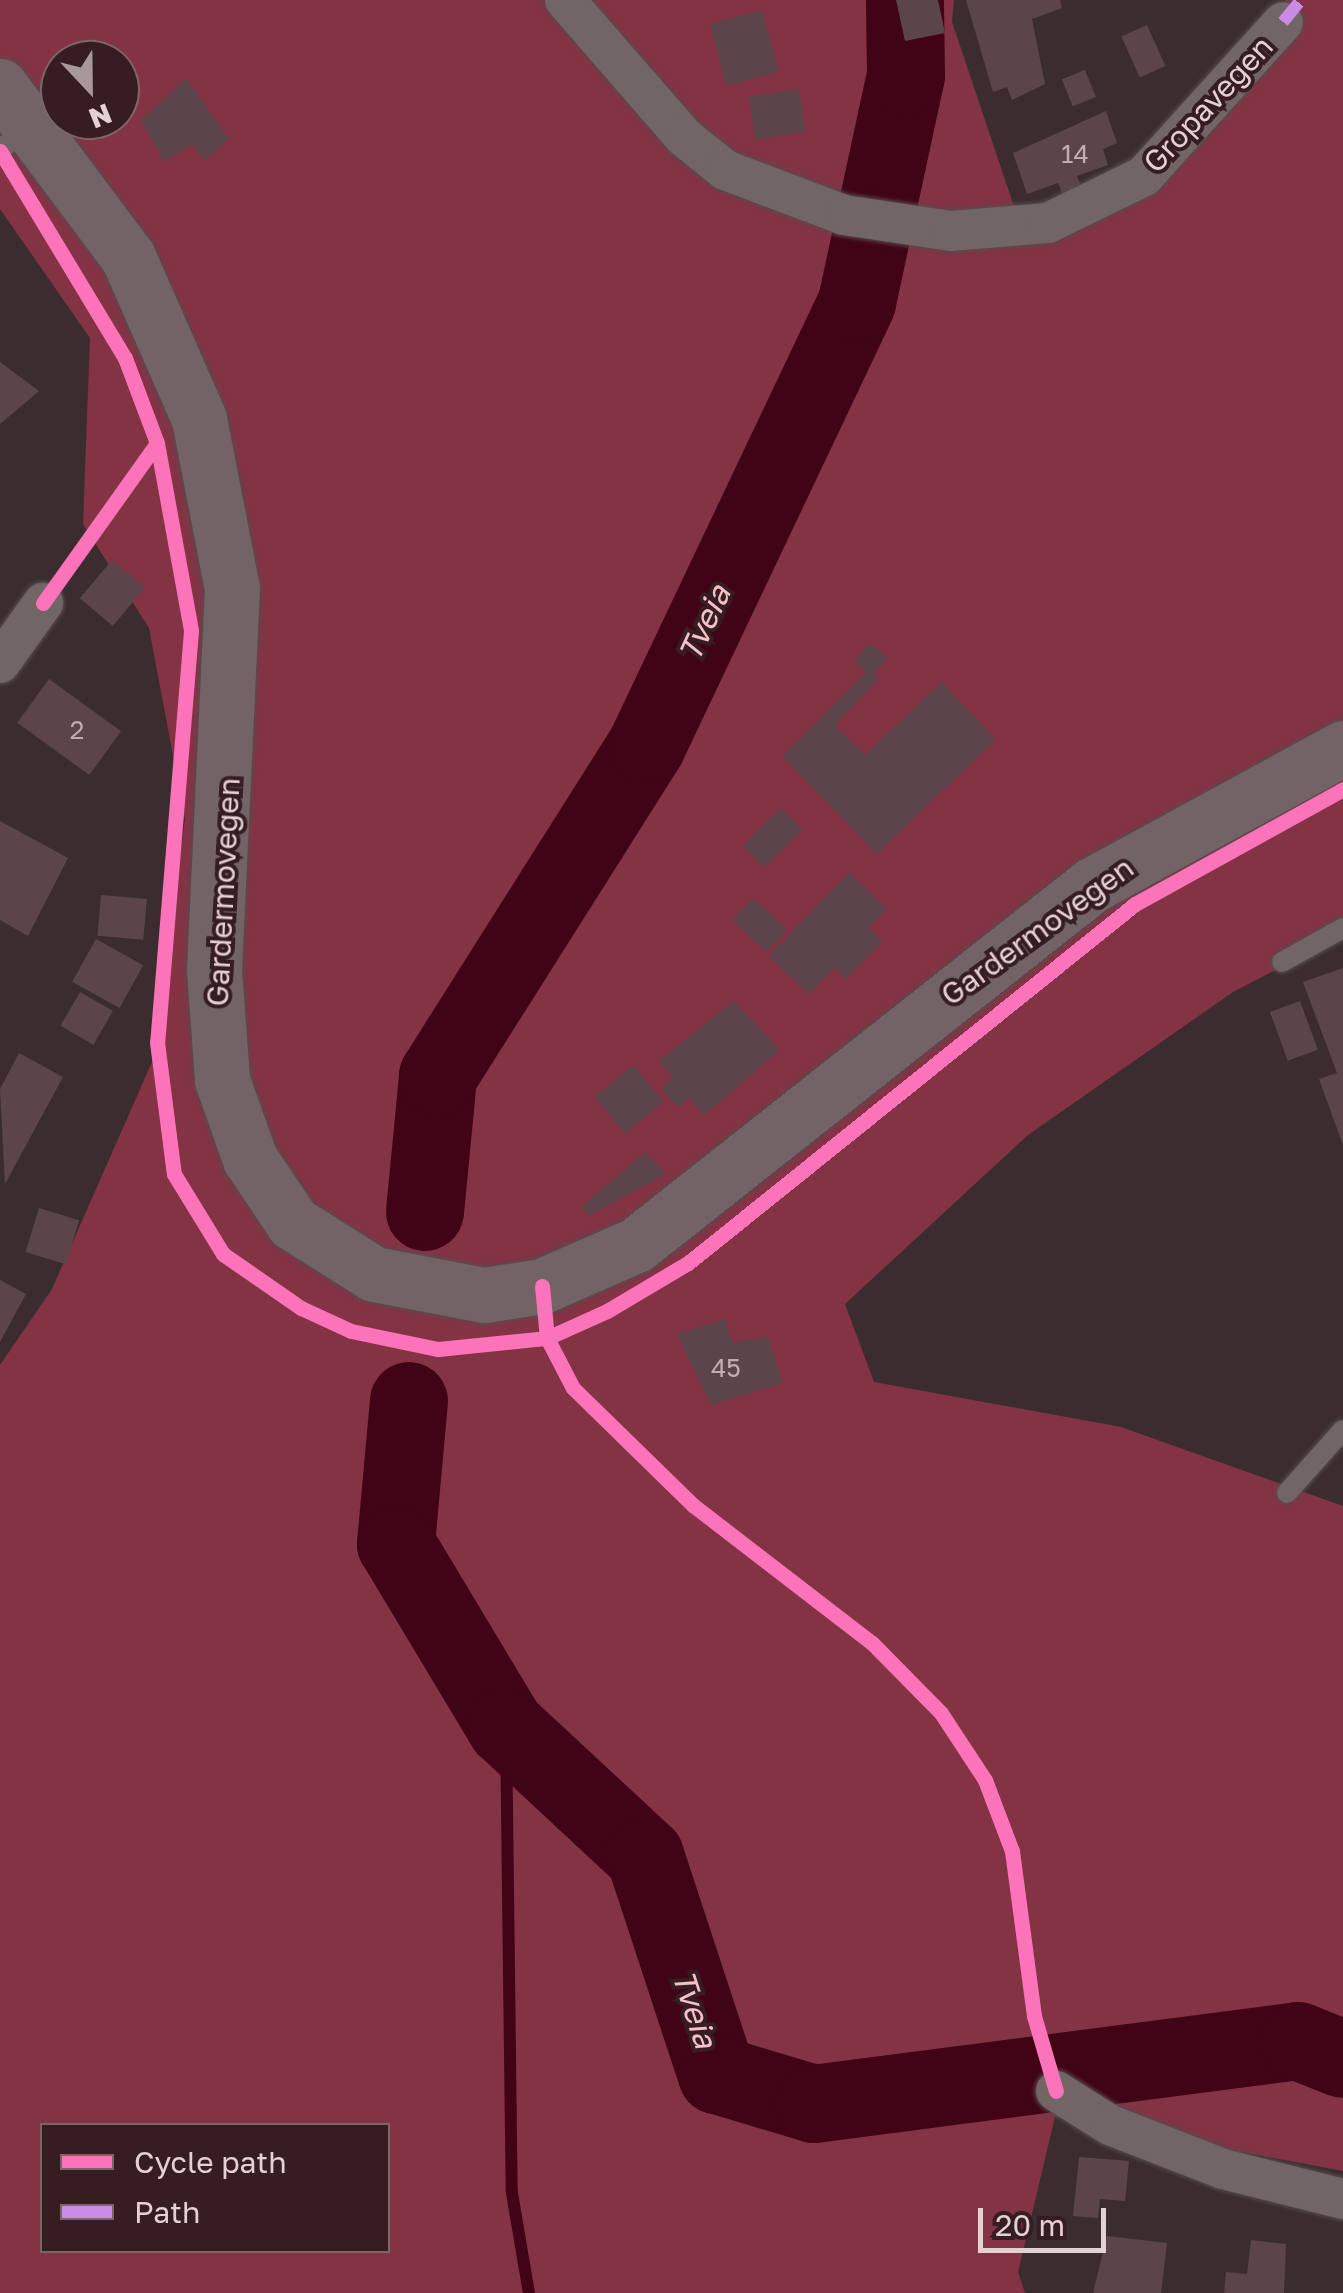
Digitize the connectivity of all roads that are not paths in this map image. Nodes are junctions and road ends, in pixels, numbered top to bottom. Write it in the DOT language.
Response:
graph roads {
  1 [pos="564,0"];
  2 [pos="1283,22"];
  3 [pos="11,119"];
  4 [pos="43,603"];
  5 [pos="0,663"];
  6 [pos="1343,748"];
  7 [pos="1343,928"];
  8 [pos="1282,962"];
  9 [pos="1343,1430"];
  10 [pos="1287,1493"];
  11 [pos="1056,2090"];
  12 [pos="1343,2199"];
  1 -- 2 [label="street, Gropavegen"];
  3 -- 6 [label="main road, Gardermovegen"];
  4 -- 5 [label="street"];
  7 -- 8 [label="lane"];
  9 -- 10 [label="lane"];
  11 -- 12 [label="street"];
}
